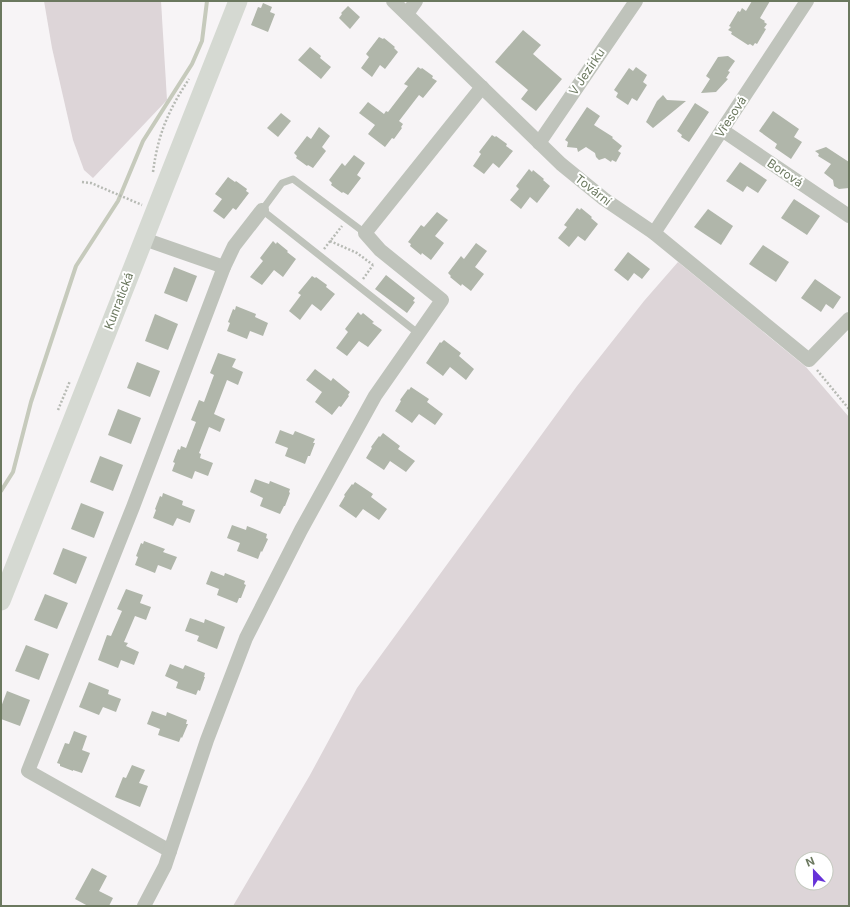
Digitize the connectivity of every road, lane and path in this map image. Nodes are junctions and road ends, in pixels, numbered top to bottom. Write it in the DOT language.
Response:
graph roads {
  1 [pos="238,1"];
  2 [pos="393,1"];
  3 [pos="416,1"];
  4 [pos="636,1"];
  5 [pos="807,1"];
  6 [pos="407,14"];
  7 [pos="482,86"];
  8 [pos="722,130"];
  9 [pos="539,142"];
  10 [pos="82,182"];
  11 [pos="155,210"];
  12 [pos="262,210"];
  13 [pos="849,216"];
  14 [pos="347,219"];
  15 [pos="365,233"];
  16 [pos="654,233"];
  17 [pos="144,239"];
  18 [pos="330,241"];
  19 [pos="383,252"];
  20 [pos="319,255"];
  21 [pos="373,265"];
  22 [pos="224,267"];
  23 [pos="357,286"];
  24 [pos="849,319"];
  25 [pos="419,334"];
  26 [pos="809,360"];
  27 [pos="849,409"];
  28 [pos="1,601"];
  29 [pos="170,851"];
  30 [pos="144,906"];
  1 -- 11 [label="street, Kunratická"];
  2 -- 6 [label="street, Tovární"];
  3 -- 6 [label="street"];
  4 -- 9 [label="street, V Jezírku"];
  5 -- 8 [label="street, Vřesová"];
  6 -- 7 [label="street, Tovární"];
  7 -- 9 [label="street, Tovární"];
  7 -- 15 [label="street"];
  8 -- 13 [label="street, Borová"];
  8 -- 16 [label="street, Vřesová"];
  9 -- 16 [label="street, Tovární"];
  10 -- 11 [label="path"];
  11 -- 17 [label="street, Kunratická"];
  12 -- 14 [label="lane"];
  12 -- 20 [label="lane"];
  12 -- 22 [label="street"];
  14 -- 15 [label="lane"];
  14 -- 18 [label="path"];
  15 -- 19 [label="street"];
  16 -- 26 [label="street, Tovární"];
  17 -- 22 [label="street"];
  17 -- 28 [label="street, Kunratická"];
  18 -- 20 [label="path"];
  18 -- 21 [label="path"];
  19 -- 21 [label="path"];
  19 -- 25 [label="street"];
  20 -- 23 [label="lane"];
  21 -- 23 [label="path"];
  22 -- 29 [label="street"];
  23 -- 25 [label="lane"];
  24 -- 26 [label="street"];
  25 -- 29 [label="street"];
  26 -- 27 [label="path"];
  29 -- 30 [label="street"];
}
